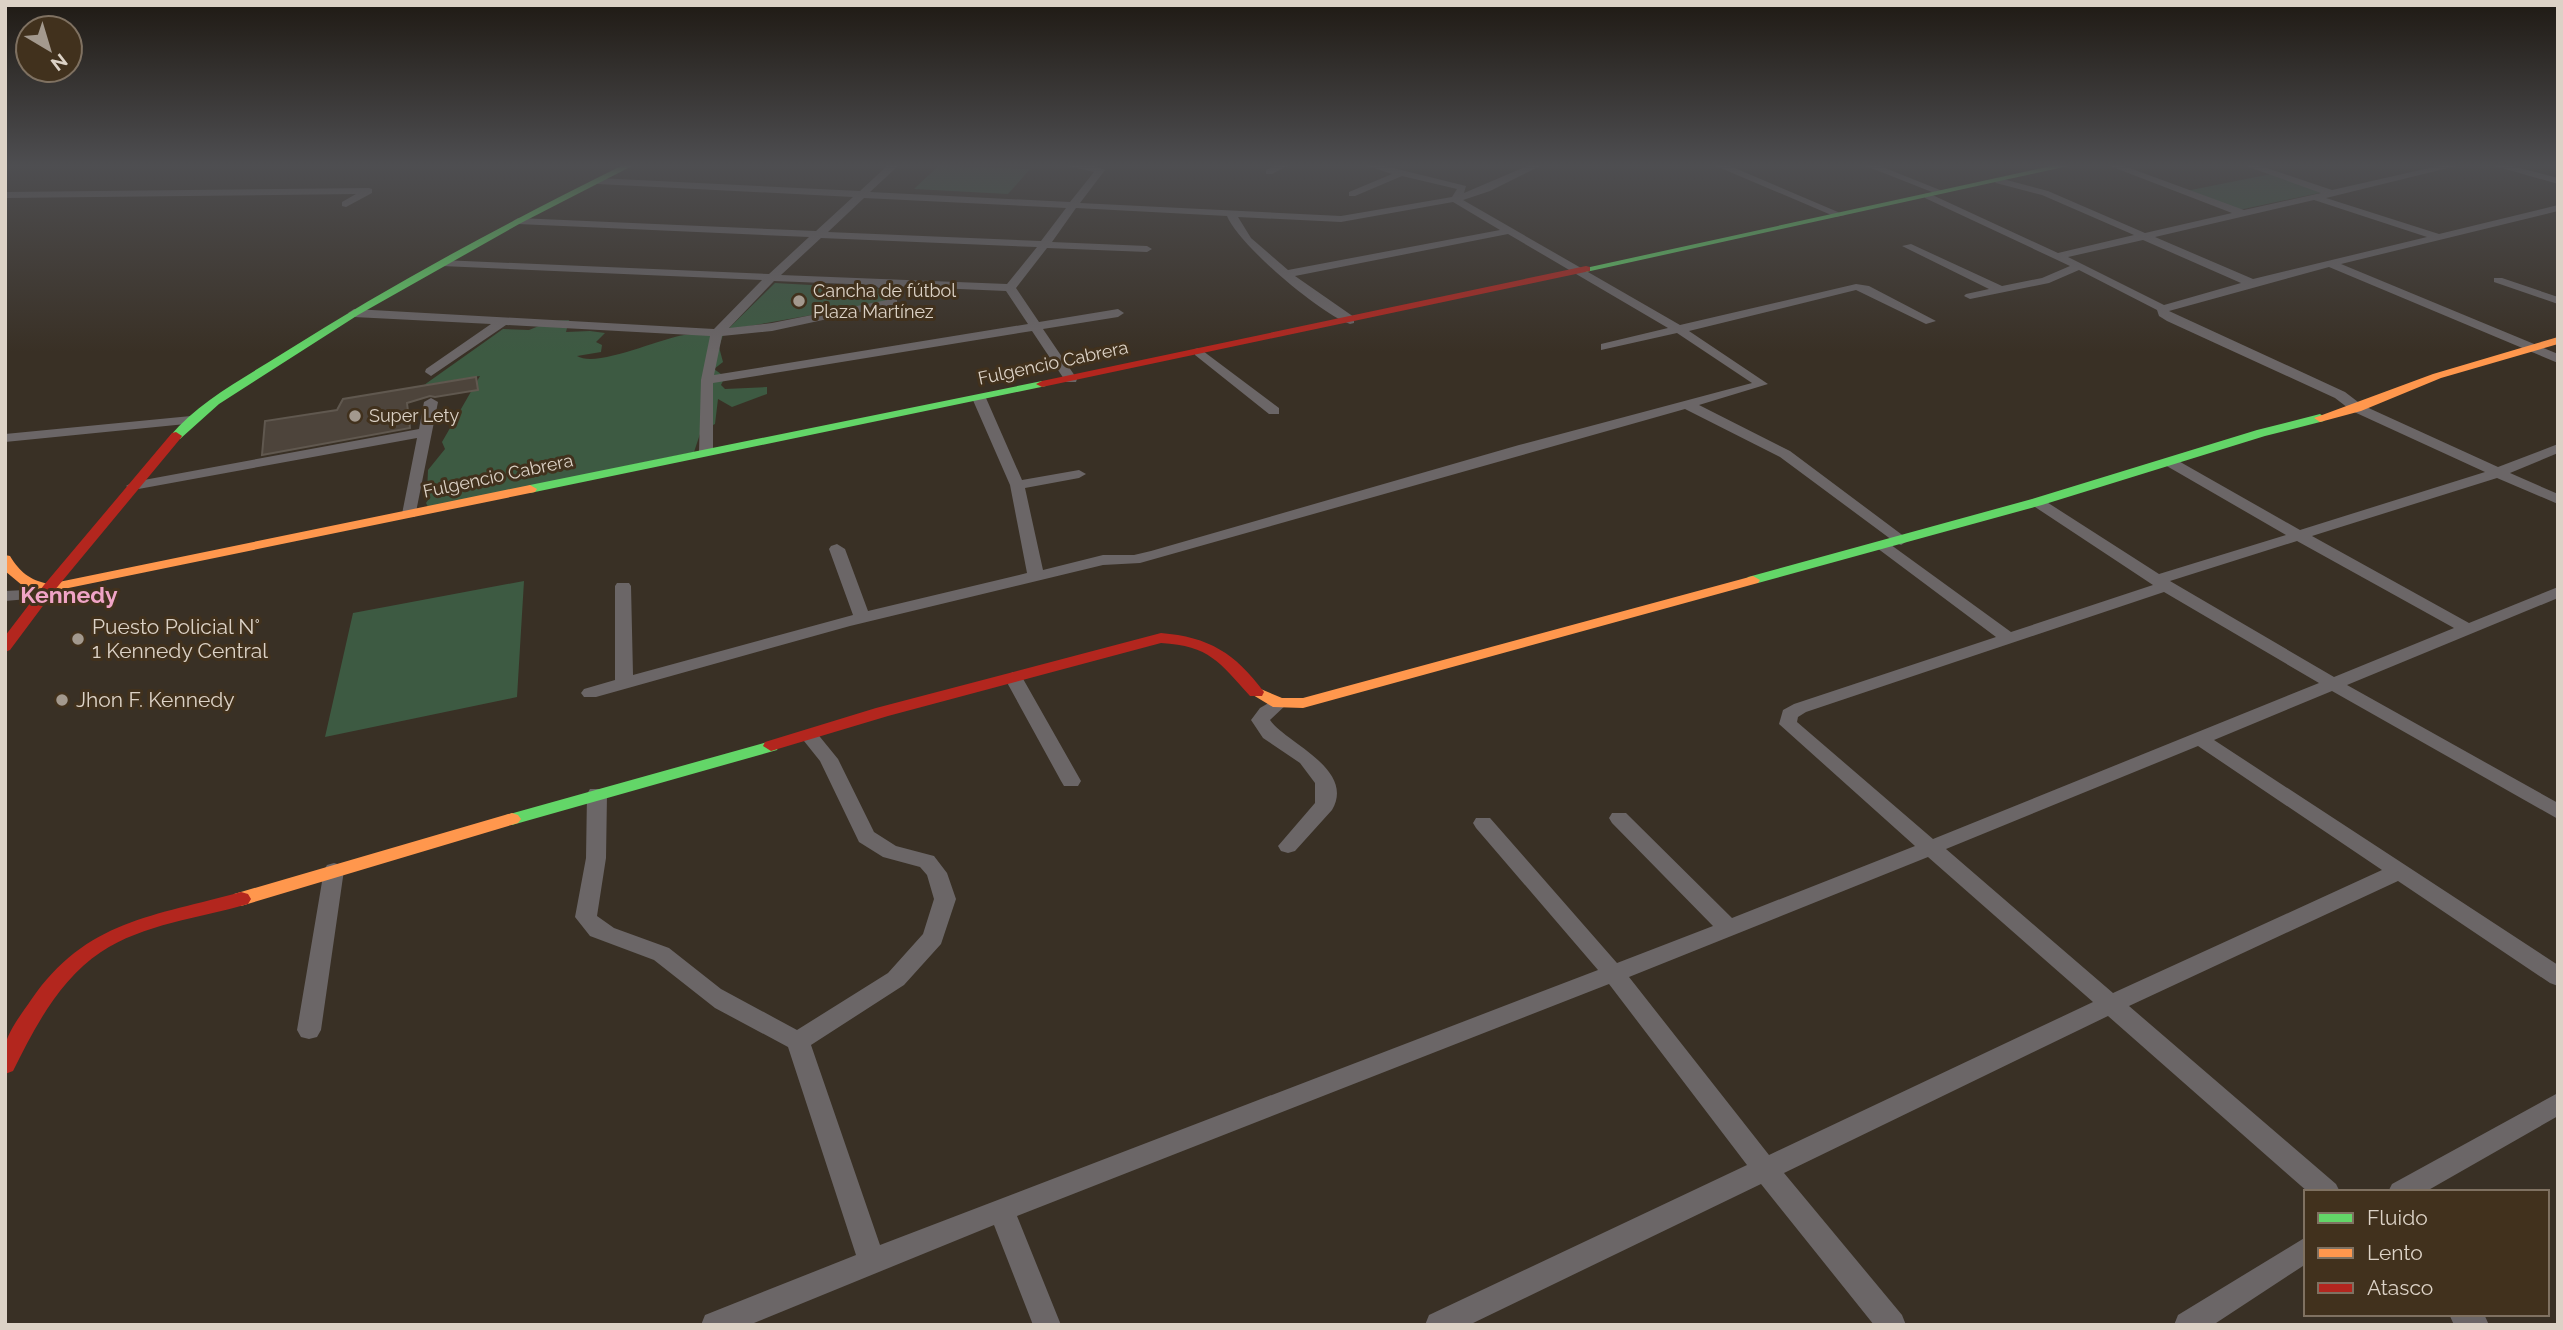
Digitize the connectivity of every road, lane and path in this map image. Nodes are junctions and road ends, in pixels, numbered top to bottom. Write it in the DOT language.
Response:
graph roads {
  1 [pos="505,228"];
  2 [pos="669,228"];
  3 [pos="825,228"];
  4 [pos="1057,228"];
  5 [pos="1237,228"];
  6 [pos="1505,228"];
  7 [pos="1780,228"];
  8 [pos="2003,228"];
  9 [pos="2126,228"];
  10 [pos="2178,228"];
  11 [pos="2410,228"];
  12 [pos="2480,228"];
  13 [pos="1510,231"];
  14 [pos="817,235"];
  15 [pos="2145,236"];
  16 [pos="2441,238"];
  17 [pos="1046,245"];
  18 [pos="1907,246"];
  19 [pos="1147,248"];
  20 [pos="2059,256"];
  21 [pos="442,263"];
  22 [pos="2333,265"];
  23 [pos="2079,266"];
  24 [pos="1579,272"];
  25 [pos="1286,274"];
  26 [pos="769,280"];
  27 [pos="2498,280"];
  28 [pos="2252,283"];
  29 [pos="880,284"];
  30 [pos="1010,288"];
  31 [pos="2001,290"];
  32 [pos="1970,296"];
  33 [pos="2558,301"];
  34 [pos="2163,309"];
  35 [pos="354,313"];
  36 [pos="1118,313"];
  37 [pos="1350,320"];
  38 [pos="1930,321"];
  39 [pos="502,322"];
  40 [pos="1033,326"];
  41 [pos="1678,328"];
  42 [pos="718,333"];
  43 [pos="2558,340"];
  44 [pos="1605,347"];
  45 [pos="2530,348"];
  46 [pos="1199,352"];
  47 [pos="2558,359"];
  48 [pos="431,372"];
  49 [pos="1071,379"];
  50 [pos="707,380"];
  51 [pos="979,398"];
  52 [pos="431,402"];
  53 [pos="1686,404"];
  54 [pos="2357,408"];
  55 [pos="1274,411"];
  56 [pos="191,420"];
  57 [pos="427,432"];
  58 [pos="5,438"];
  59 [pos="2558,448"];
  60 [pos="706,452"];
  61 [pos="2169,462"];
  62 [pos="2497,473"];
  63 [pos="1079,474"];
  64 [pos="1017,485"];
  65 [pos="133,486"];
  66 [pos="2558,500"];
  67 [pos="2038,502"];
  68 [pos="410,514"];
  69 [pos="2299,536"];
  70 [pos="1901,540"];
  71 [pos="1882,545"];
  72 [pos="837,549"];
  73 [pos="5,559"];
  74 [pos="1036,576"];
  75 [pos="2162,583"];
  76 [pos="623,586"];
  77 [pos="47,591"];
  78 [pos="2558,592"];
  79 [pos="5,596"];
  80 [pos="862,618"];
  81 [pos="2468,629"];
  82 [pos="2008,638"];
  83 [pos="5,647"];
  84 [pos="1013,677"];
  85 [pos="624,683"];
  86 [pos="2334,685"];
  87 [pos="590,693"];
  88 [pos="1279,704"];
  89 [pos="809,736"];
  90 [pos="2200,739"];
  91 [pos="1070,781"];
  92 [pos="597,794"];
  93 [pos="2554,805"];
  94 [pos="1619,818"];
  95 [pos="1483,823"];
  96 [pos="1288,846"];
  97 [pos="1930,846"];
  98 [pos="334,870"];
  99 [pos="2398,872"];
  100 [pos="1728,928"];
  101 [pos="1612,973"];
  102 [pos="2558,977"];
  103 [pos="2111,1004"];
  104 [pos="309,1030"];
  105 [pos="798,1041"];
  106 [pos="5,1065"];
  107 [pos="2558,1104"];
  108 [pos="1766,1170"];
  109 [pos="2325,1190"];
  110 [pos="2405,1190"];
  111 [pos="1001,1210"];
  112 [pos="2304,1250"];
  113 [pos="872,1260"];
  114 [pos="715,1325"];
  115 [pos="1047,1325"];
  116 [pos="1439,1325"];
  117 [pos="1892,1325"];
  118 [pos="2188,1325"];
  1 -- 21 [label="main road"];
  2 -- 14 [label="street"];
  3 -- 14 [label="street"];
  4 -- 17 [label="street"];
  5 -- 25 [label="street"];
  6 -- 13 [label="street"];
  7 -- 24 [label="main road, Fulgencio Cabrera"];
  8 -- 20 [label="street"];
  9 -- 15 [label="street"];
  10 -- 15 [label="street"];
  11 -- 16 [label="street"];
  12 -- 16 [label="street"];
  13 -- 24 [label="street"];
  13 -- 25 [label="street"];
  14 -- 17 [label="street"];
  14 -- 26 [label="street"];
  15 -- 20 [label="street"];
  15 -- 28 [label="street"];
  16 -- 22 [label="street"];
  17 -- 19 [label="street"];
  17 -- 30 [label="street"];
  18 -- 31 [label="street"];
  20 -- 23 [label="street"];
  21 -- 26 [label="street"];
  21 -- 35 [label="main road"];
  22 -- 28 [label="street"];
  22 -- 45 [label="street"];
  23 -- 31 [label="street"];
  23 -- 34 [label="street"];
  24 -- 37 [label="main road, Fulgencio Cabrera"];
  24 -- 41 [label="street"];
  25 -- 37 [label="street"];
  26 -- 29 [label="street"];
  26 -- 42 [label="street"];
  27 -- 33 [label="street"];
  28 -- 34 [label="street"];
  29 -- 30 [label="street"];
  29 -- 42 [label="street"];
  30 -- 40 [label="street"];
  31 -- 32 [label="street"];
  34 -- 54 [label="street"];
  35 -- 39 [label="street"];
  35 -- 56 [label="main road"];
  36 -- 40 [label="street"];
  37 -- 46 [label="main road, Fulgencio Cabrera"];
  38 -- 41 [label="street"];
  39 -- 42 [label="street"];
  39 -- 48 [label="street"];
  40 -- 49 [label="street"];
  40 -- 50 [label="street"];
  41 -- 44 [label="street"];
  41 -- 53 [label="street"];
  42 -- 50 [label="street"];
  43 -- 45 [label="main road"];
  45 -- 47 [label="street"];
  45 -- 54 [label="main road"];
  46 -- 49 [label="main road, Fulgencio Cabrera"];
  46 -- 55 [label="street"];
  49 -- 51 [label="main road, Fulgencio Cabrera"];
  50 -- 60 [label="street"];
  51 -- 60 [label="main road, Fulgencio Cabrera"];
  51 -- 64 [label="street"];
  52 -- 57 [label="street"];
  53 -- 70 [label="street"];
  53 -- 74 [label="street"];
  54 -- 61 [label="main road"];
  54 -- 62 [label="street"];
  56 -- 58 [label="street"];
  56 -- 65 [label="main road"];
  57 -- 65 [label="street"];
  57 -- 68 [label="street"];
  59 -- 62 [label="street"];
  60 -- 68 [label="main road, Fulgencio Cabrera"];
  61 -- 67 [label="main road"];
  61 -- 69 [label="street"];
  62 -- 66 [label="street"];
  62 -- 69 [label="street"];
  63 -- 64 [label="street"];
  64 -- 74 [label="street"];
  65 -- 77 [label="main road"];
  67 -- 70 [label="main road"];
  67 -- 75 [label="street"];
  68 -- 77 [label="main road, Fulgencio Cabrera"];
  69 -- 75 [label="street"];
  69 -- 81 [label="street"];
  70 -- 71 [label="main road"];
  71 -- 82 [label="street"];
  71 -- 88 [label="main road"];
  72 -- 80 [label="street"];
  73 -- 77 [label="main road"];
  74 -- 80 [label="street"];
  75 -- 82 [label="street"];
  75 -- 86 [label="street"];
  76 -- 85 [label="street"];
  77 -- 79 [label="street"];
  77 -- 83 [label="main road"];
  78 -- 81 [label="street"];
  80 -- 85 [label="street"];
  81 -- 86 [label="street"];
  82 -- 97 [label="street"];
  84 -- 88 [label="main road"];
  84 -- 89 [label="main road"];
  84 -- 91 [label="street"];
  85 -- 87 [label="street"];
  86 -- 90 [label="street"];
  86 -- 93 [label="street"];
  88 -- 96 [label="street"];
  89 -- 92 [label="main road"];
  89 -- 105 [label="street"];
  90 -- 97 [label="street"];
  90 -- 99 [label="street"];
  92 -- 98 [label="main road"];
  92 -- 105 [label="street"];
  94 -- 100 [label="street"];
  95 -- 101 [label="street"];
  97 -- 100 [label="street"];
  97 -- 103 [label="street"];
  98 -- 104 [label="street"];
  98 -- 106 [label="main road"];
  99 -- 102 [label="street"];
  99 -- 103 [label="street"];
  100 -- 101 [label="street"];
  101 -- 108 [label="street"];
  101 -- 111 [label="street"];
  103 -- 108 [label="street"];
  103 -- 109 [label="street"];
  105 -- 113 [label="street"];
  107 -- 110 [label="street"];
  108 -- 116 [label="street"];
  108 -- 117 [label="street"];
  111 -- 113 [label="street"];
  111 -- 115 [label="street"];
  112 -- 118 [label="street"];
  113 -- 114 [label="street"];
}
